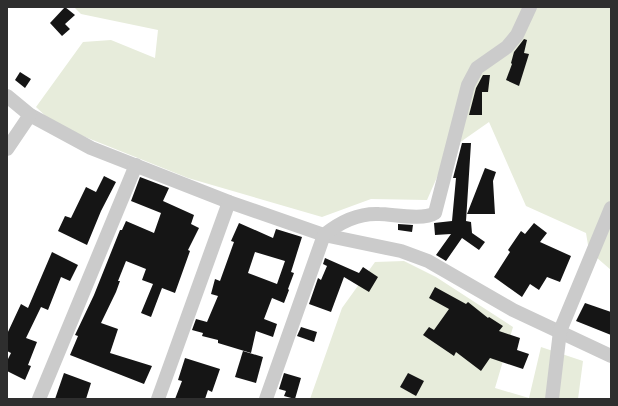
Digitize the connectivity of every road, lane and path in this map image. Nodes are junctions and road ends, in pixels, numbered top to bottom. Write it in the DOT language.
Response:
graph roads {
  1 [pos="530,7"];
  2 [pos="7,96"];
  3 [pos="30,115"];
  4 [pos="7,149"];
  5 [pos="136,165"];
  6 [pos="229,202"];
  7 [pos="611,208"];
  8 [pos="324,235"];
  9 [pos="560,331"];
  10 [pos="611,356"];
  11 [pos="39,399"];
  12 [pos="158,399"];
  13 [pos="266,399"];
  14 [pos="552,399"];
  1 -- 8 [label="street"];
  2 -- 3 [label="street"];
  3 -- 4 [label="street"];
  3 -- 5 [label="street"];
  5 -- 6 [label="street"];
  5 -- 11 [label="street"];
  6 -- 8 [label="street"];
  6 -- 12 [label="street"];
  7 -- 9 [label="street"];
  8 -- 9 [label="street"];
  8 -- 13 [label="street"];
  9 -- 10 [label="street"];
  9 -- 14 [label="street"];
}
